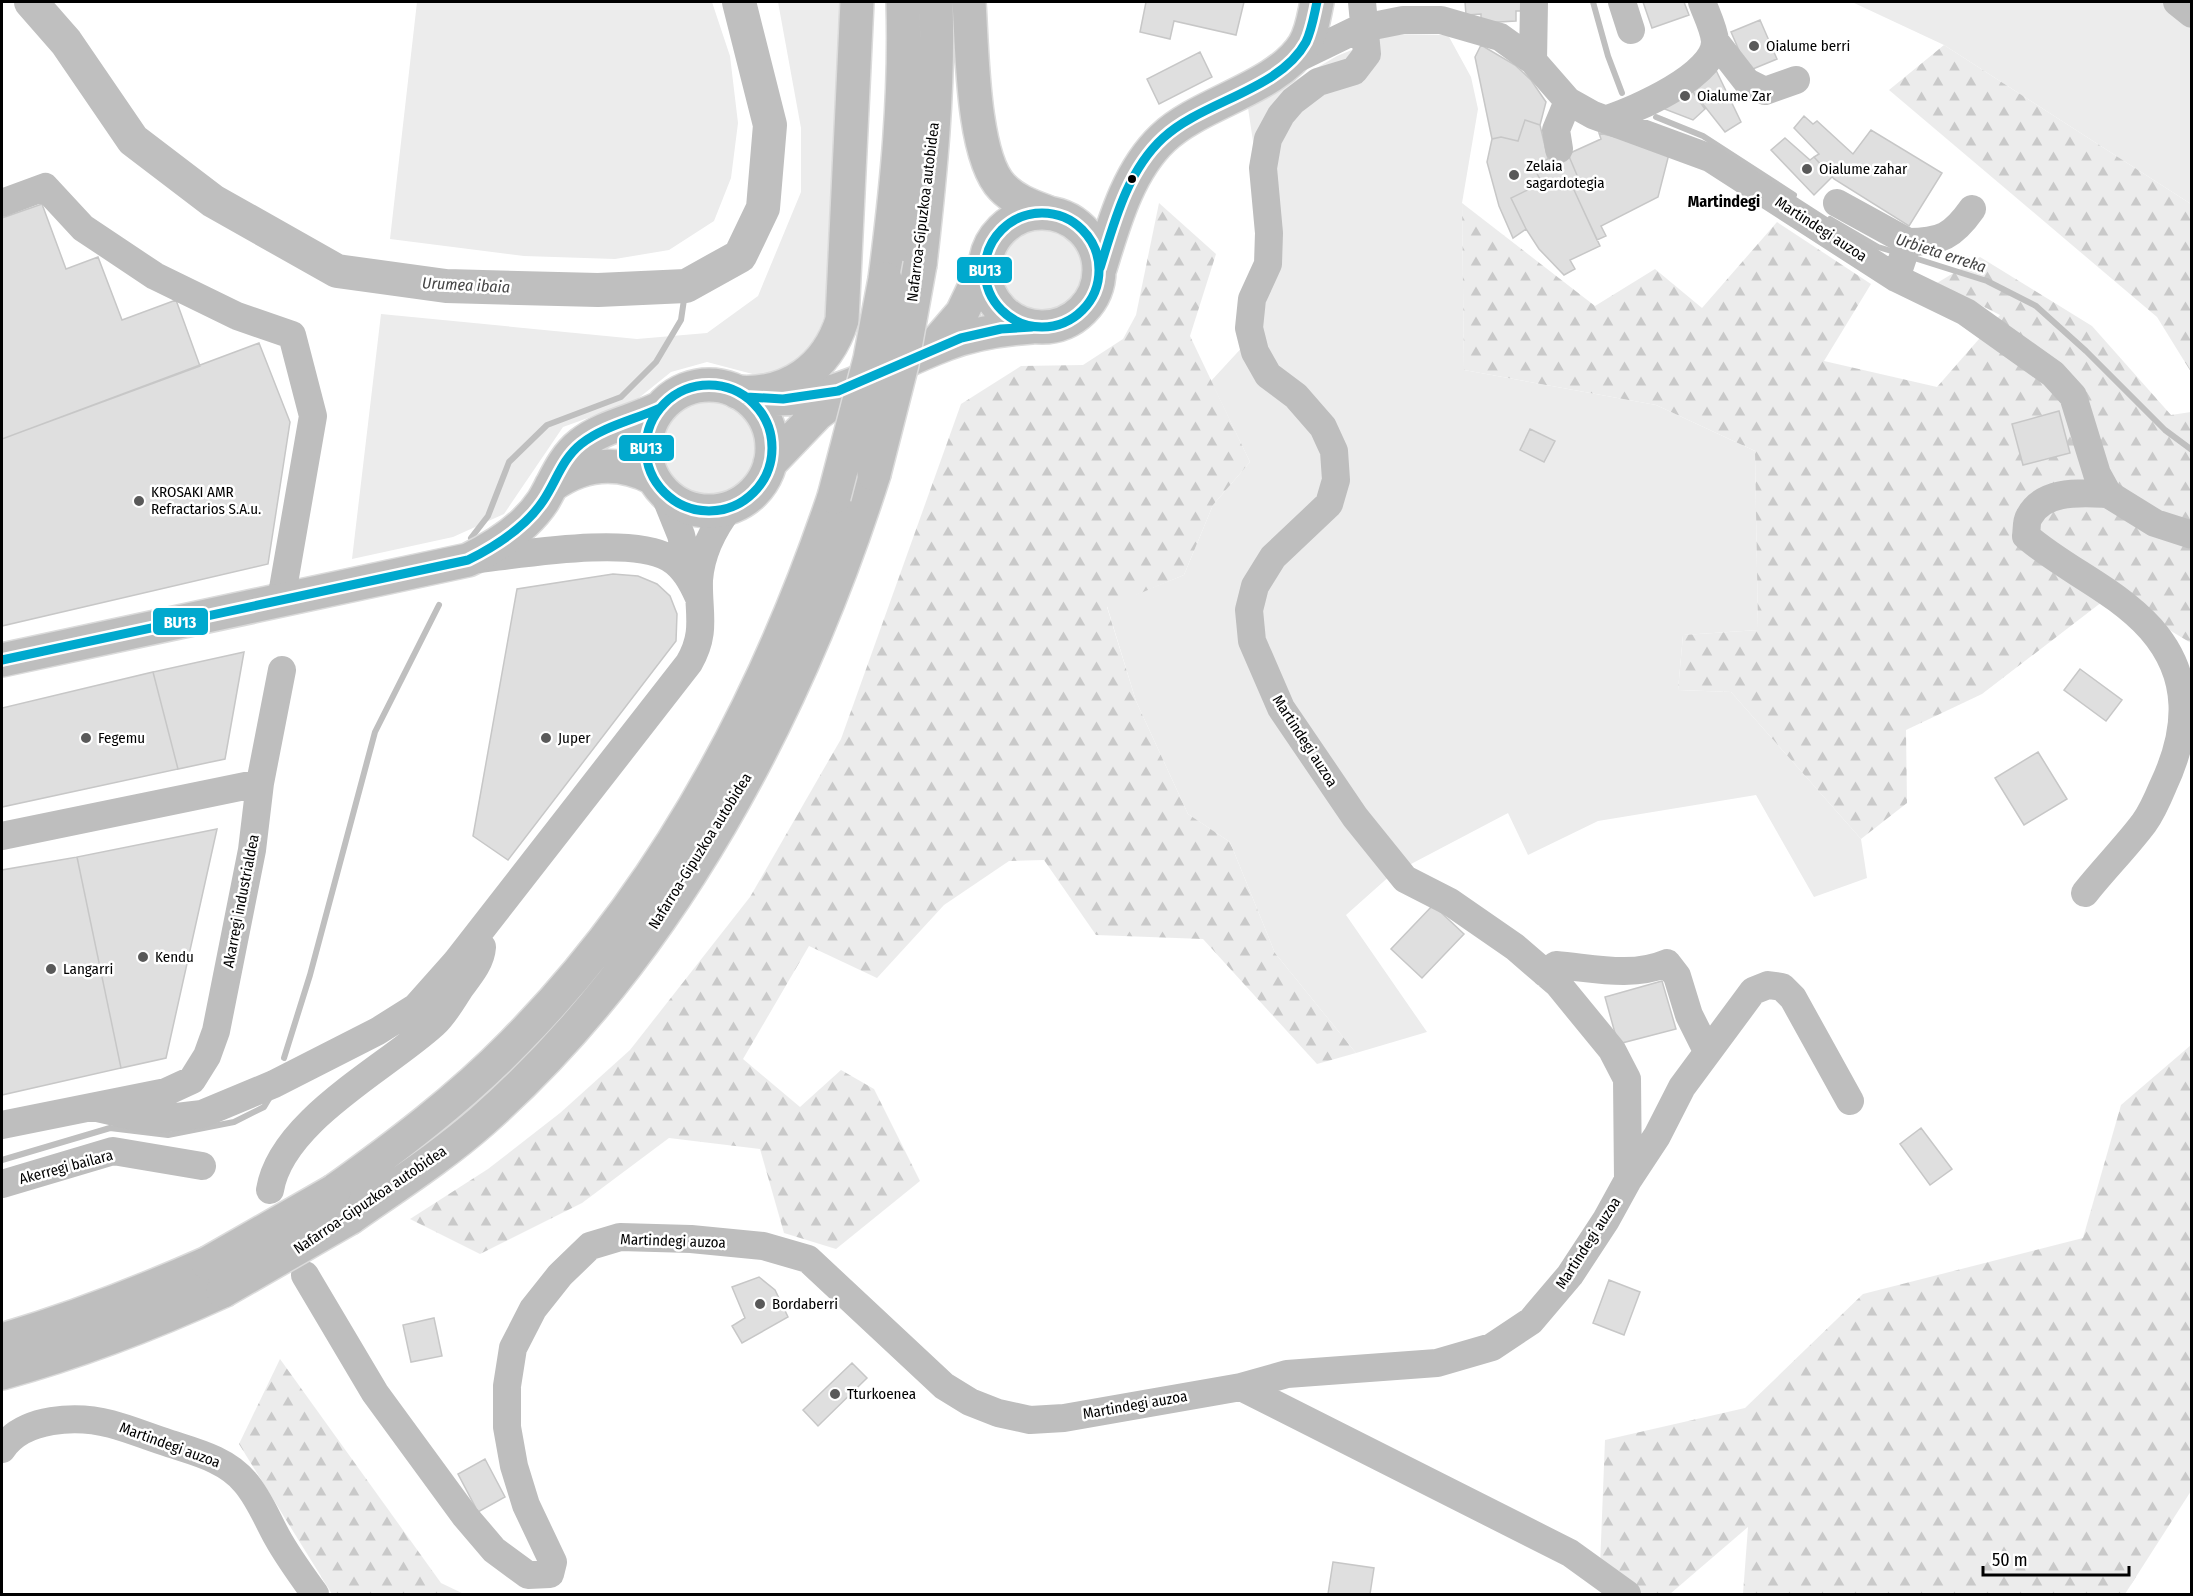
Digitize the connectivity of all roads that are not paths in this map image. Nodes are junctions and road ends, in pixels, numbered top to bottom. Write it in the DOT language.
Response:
graph roads {
  1 [pos="857,2"];
  2 [pos="903,2"];
  3 [pos="936,2"];
  4 [pos="969,2"];
  5 [pos="1534,2"];
  6 [pos="1622,2"];
  7 [pos="1702,2"];
  8 [pos="2177,2"];
  9 [pos="1440,10"];
  10 [pos="2192,14"];
  11 [pos="1317,16"];
  12 [pos="1362,19"];
  13 [pos="1631,30"];
  14 [pos="1715,41"];
  15 [pos="1533,62"];
  16 [pos="1288,63"];
  17 [pos="1796,80"];
  18 [pos="1568,101"];
  19 [pos="1607,119"];
  20 [pos="1559,150"];
  21 [pos="1133,179"];
  22 [pos="2,203"];
  23 [pos="1837,203"];
  24 [pos="1972,209"];
  25 [pos="1058,216"];
  26 [pos="1903,258"];
  27 [pos="984,267"];
  28 [pos="1100,268"];
  29 [pos="1032,327"];
  30 [pos="927,352"];
  31 [pos="855,386"];
  32 [pos="742,394"];
  33 [pos="660,408"];
  34 [pos="770,463"];
  35 [pos="659,485"];
  36 [pos="551,486"];
  37 [pos="2108,494"];
  38 [pos="730,507"];
  39 [pos="2192,535"];
  40 [pos="468,560"];
  41 [pos="696,590"];
  42 [pos="281,600"];
  43 [pos="2,660"];
  44 [pos="282,670"];
  45 [pos="260,783"];
  46 [pos="2,836"];
  47 [pos="2085,893"];
  48 [pos="483,927"];
  49 [pos="1545,973"];
  50 [pos="1707,1051"];
  51 [pos="1850,1101"];
  52 [pos="93,1107"];
  53 [pos="2,1125"];
  54 [pos="202,1166"];
  55 [pos="1628,1180"];
  56 [pos="2,1184"];
  57 [pos="270,1190"];
  58 [pos="342,1204"];
  59 [pos="305,1275"];
  60 [pos="2,1340"];
  61 [pos="2,1373"];
  62 [pos="1242,1387"];
  63 [pos="2,1449"];
  64 [pos="315,1594"];
  65 [pos="1627,1594"];
  1 -- 32 [label="main road"];
  2 -- 58 [label="main road, Nafarroa-Gipuzkoa autobidea, bridge"];
  3 -- 58 [label="main road, Nafarroa-Gipuzkoa autobidea, bridge"];
  4 -- 25 [label="main road"];
  5 -- 15 [label="street"];
  6 -- 13 [label="street"];
  7 -- 14 [label="street"];
  8 -- 10 [label="street"];
  9 -- 12 [label="street, Martindegi auzoa"];
  9 -- 15 [label="street, Martindegi auzoa"];
  11 -- 12 [label="street, Martindegi auzoa"];
  11 -- 16 [label="main road"];
  12 -- 16 [label="street, Martindegi auzoa"];
  12 -- 49 [label="street, Martindegi auzoa"];
  14 -- 17 [label="street"];
  14 -- 19 [label="street"];
  15 -- 18 [label="street, Martindegi auzoa"];
  16 -- 21 [label="main road"];
  18 -- 19 [label="street, Martindegi auzoa"];
  18 -- 20 [label="street"];
  19 -- 26 [label="street, Martindegi auzoa"];
  21 -- 25 [label="main road"];
  21 -- 28 [label="main road"];
  22 -- 42 [label="street"];
  23 -- 26 [label="street"];
  24 -- 26 [label="street"];
  25 -- 27 [label="main road"];
  25 -- 28 [label="main road"];
  26 -- 37 [label="street, Martindegi auzoa"];
  27 -- 29 [label="main road"];
  27 -- 30 [label="main road"];
  28 -- 29 [label="main road"];
  29 -- 30 [label="main road"];
  30 -- 31 [label="main road"];
  31 -- 32 [label="main road"];
  31 -- 34 [label="main road"];
  32 -- 33 [label="main road"];
  32 -- 34 [label="main road"];
  33 -- 35 [label="main road"];
  33 -- 36 [label="main road"];
  34 -- 38 [label="main road"];
  35 -- 36 [label="main road"];
  35 -- 38 [label="main road"];
  35 -- 41 [label="street"];
  36 -- 40 [label="main road"];
  37 -- 39 [label="street"];
  37 -- 47 [label="street"];
  38 -- 41 [label="street"];
  40 -- 41 [label="street"];
  40 -- 42 [label="main road"];
  41 -- 48 [label="street"];
  42 -- 43 [label="main road"];
  44 -- 45 [label="street, Akarregi industrialdea"];
  45 -- 46 [label="street"];
  45 -- 52 [label="street, Akarregi industrialdea"];
  48 -- 52 [label="street"];
  48 -- 57 [label="street"];
  49 -- 50 [label="street"];
  49 -- 55 [label="street, Martindegi auzoa"];
  50 -- 51 [label="street, Martindegi auzoa"];
  50 -- 55 [label="street, Martindegi auzoa"];
  52 -- 53 [label="street, Akarregi industrialdea"];
  54 -- 56 [label="street, Akerregi bailara"];
  55 -- 62 [label="street, Martindegi auzoa"];
  58 -- 60 [label="main road, Nafarroa-Gipuzkoa autobidea, bridge"];
  58 -- 61 [label="main road, Nafarroa-Gipuzkoa autobidea, bridge"];
  59 -- 62 [label="street, Martindegi auzoa"];
  62 -- 65 [label="street"];
  63 -- 64 [label="street, Martindegi auzoa"];
}
